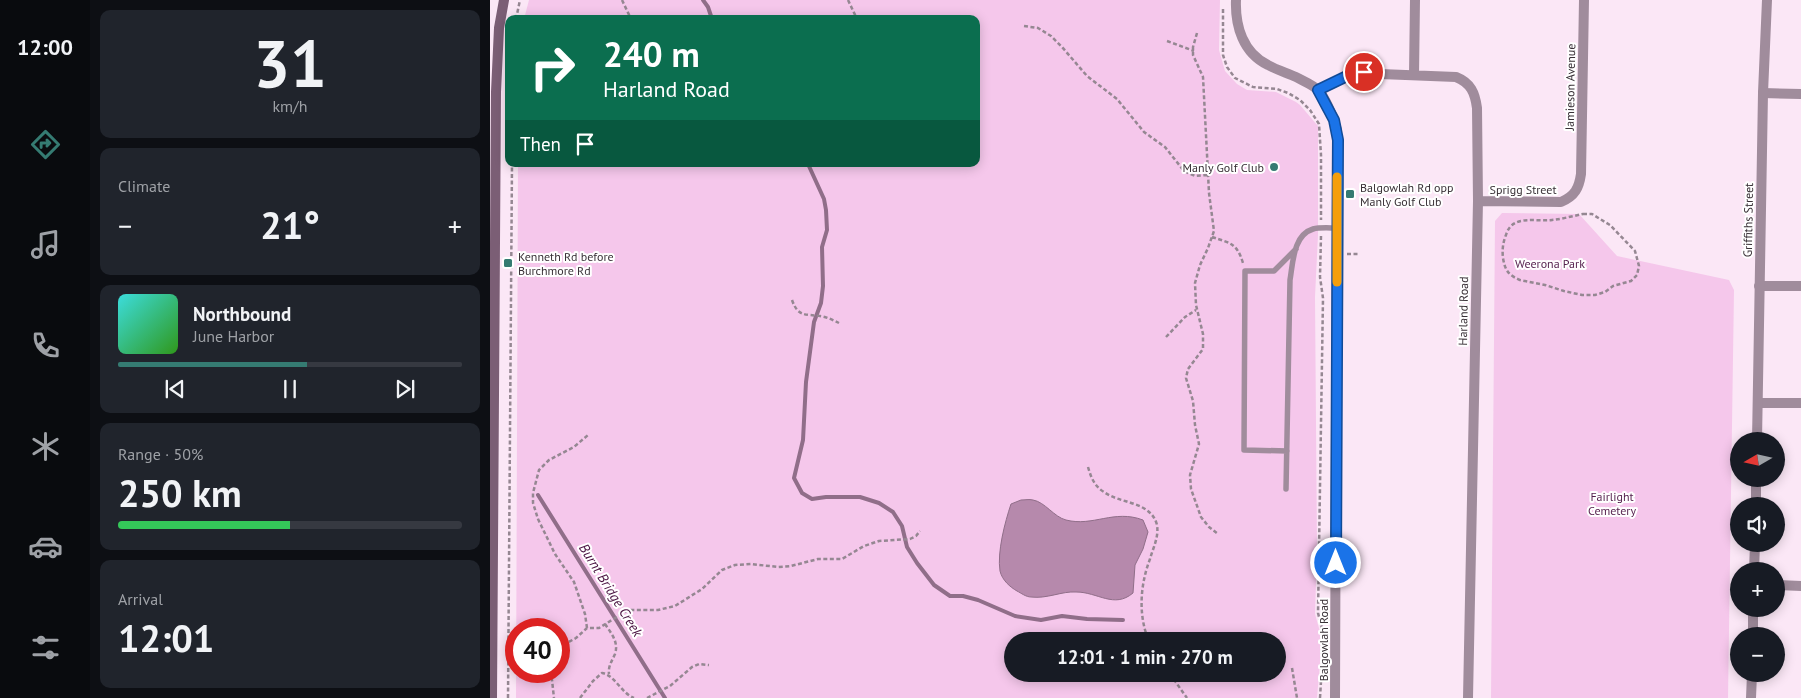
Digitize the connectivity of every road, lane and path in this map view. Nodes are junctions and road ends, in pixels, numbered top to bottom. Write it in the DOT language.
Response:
graph roads {
  1 [pos="504,0"];
  2 [pos="520,0"];
  3 [pos="622,0"];
  4 [pos="848,0"];
  5 [pos="1236,0"];
  6 [pos="1415,0"];
  7 [pos="1584,0"];
  8 [pos="1767,0"];
  9 [pos="1224,4"];
  10 [pos="517,15"];
  11 [pos="629,15"];
  12 [pos="855,15"];
  13 [pos="1024,26"];
  14 [pos="1197,33"];
  15 [pos="1167,41"];
  16 [pos="1194,51"];
  17 [pos="493,59"];
  18 [pos="1414,75"];
  19 [pos="1318,90"];
  20 [pos="1763,93"];
  21 [pos="1801,94"];
  22 [pos="512,167"];
  23 [pos="1581,174"];
  24 [pos="1208,175"];
  25 [pos="1478,201"];
  26 [pos="1321,228"];
  27 [pos="1337,228"];
  28 [pos="1212,237"];
  29 [pos="1296,249"];
  30 [pos="1635,251"];
  31 [pos="1245,271"];
  32 [pos="1759,286"];
  33 [pos="1801,286"];
  34 [pos="792,300"];
  35 [pos="1196,310"];
  36 [pos="839,323"];
  37 [pos="1166,337"];
  38 [pos="1758,403"];
  39 [pos="1801,403"];
  40 [pos="1757,432"];
  41 [pos="588,435"];
  42 [pos="1287,451"];
  43 [pos="491,460"];
  44 [pos="1088,467"];
  45 [pos="1286,489"];
  46 [pos="920,532"];
  47 [pos="1218,534"];
  48 [pos="1785,585"];
  49 [pos="1801,586"];
  50 [pos="605,624"];
  51 [pos="587,628"];
  52 [pos="1145,632"];
  53 [pos="1324,640"];
  54 [pos="570,641"];
  55 [pos="1323,658"];
  56 [pos="709,665"];
  57 [pos="1292,668"];
  58 [pos="608,674"];
  59 [pos="1176,682"];
  60 [pos="1752,682"];
  61 [pos="552,683"];
  62 [pos="492,698"];
  63 [pos="508,698"];
  64 [pos="554,698"];
  65 [pos="580,698"];
  66 [pos="634,698"];
  67 [pos="647,698"];
  68 [pos="1187,698"];
  69 [pos="1297,698"];
  70 [pos="1320,698"];
  71 [pos="1335,698"];
  72 [pos="1468,698"];
  73 [pos="1751,698"];
  1 -- 17 [label="main road"];
  2 -- 10 [label="path"];
  3 -- 11 [label="path"];
  4 -- 12 [label="path"];
  5 -- 19 [label="street, Balgowlah Road"];
  6 -- 18 [label="street"];
  7 -- 23 [label="street, Jamieson Avenue"];
  8 -- 20 [label="street, Griffiths Street"];
  9 -- 26 [label="path"];
  13 -- 24 [label="path"];
  14 -- 16 [label="path"];
  15 -- 16 [label="path"];
  16 -- 24 [label="path"];
  17 -- 43 [label="main road"];
  18 -- 19 [label="street, Harland Road"];
  18 -- 25 [label="street, Harland Road"];
  19 -- 27 [label="street, Balgowlah Road"];
  20 -- 21 [label="street"];
  20 -- 32 [label="street, Griffiths Street"];
  22 -- 63 [label="path"];
  23 -- 25 [label="street, Sprigg Street"];
  24 -- 28 [label="path"];
  25 -- 72 [label="street, Harland Road"];
  26 -- 27 [label="lane"];
  26 -- 29 [label="lane"];
  26 -- 53 [label="path"];
  27 -- 71 [label="street, Balgowlah Road"];
  28 -- 31 [label="path"];
  28 -- 35 [label="path"];
  29 -- 31 [label="lane"];
  29 -- 42 [label="lane"];
  30 -- 30 [label="path"];
  31 -- 42 [label="lane"];
  32 -- 33 [label="street"];
  32 -- 38 [label="street, Griffiths Street"];
  34 -- 36 [label="path"];
  35 -- 37 [label="path"];
  35 -- 47 [label="path"];
  38 -- 39 [label="street"];
  38 -- 40 [label="street, Griffiths Street"];
  41 -- 51 [label="path"];
  42 -- 45 [label="lane"];
  43 -- 62 [label="main road"];
  44 -- 52 [label="path"];
  46 -- 50 [label="path"];
  48 -- 49 [label="street"];
  50 -- 51 [label="path"];
  50 -- 58 [label="path"];
  51 -- 54 [label="path"];
  55 -- 70 [label="path"];
  56 -- 67 [label="path"];
  57 -- 69 [label="path"];
  58 -- 65 [label="path"];
  58 -- 66 [label="path"];
  59 -- 68 [label="path"];
  60 -- 73 [label="street"];
  61 -- 64 [label="path"];
}
